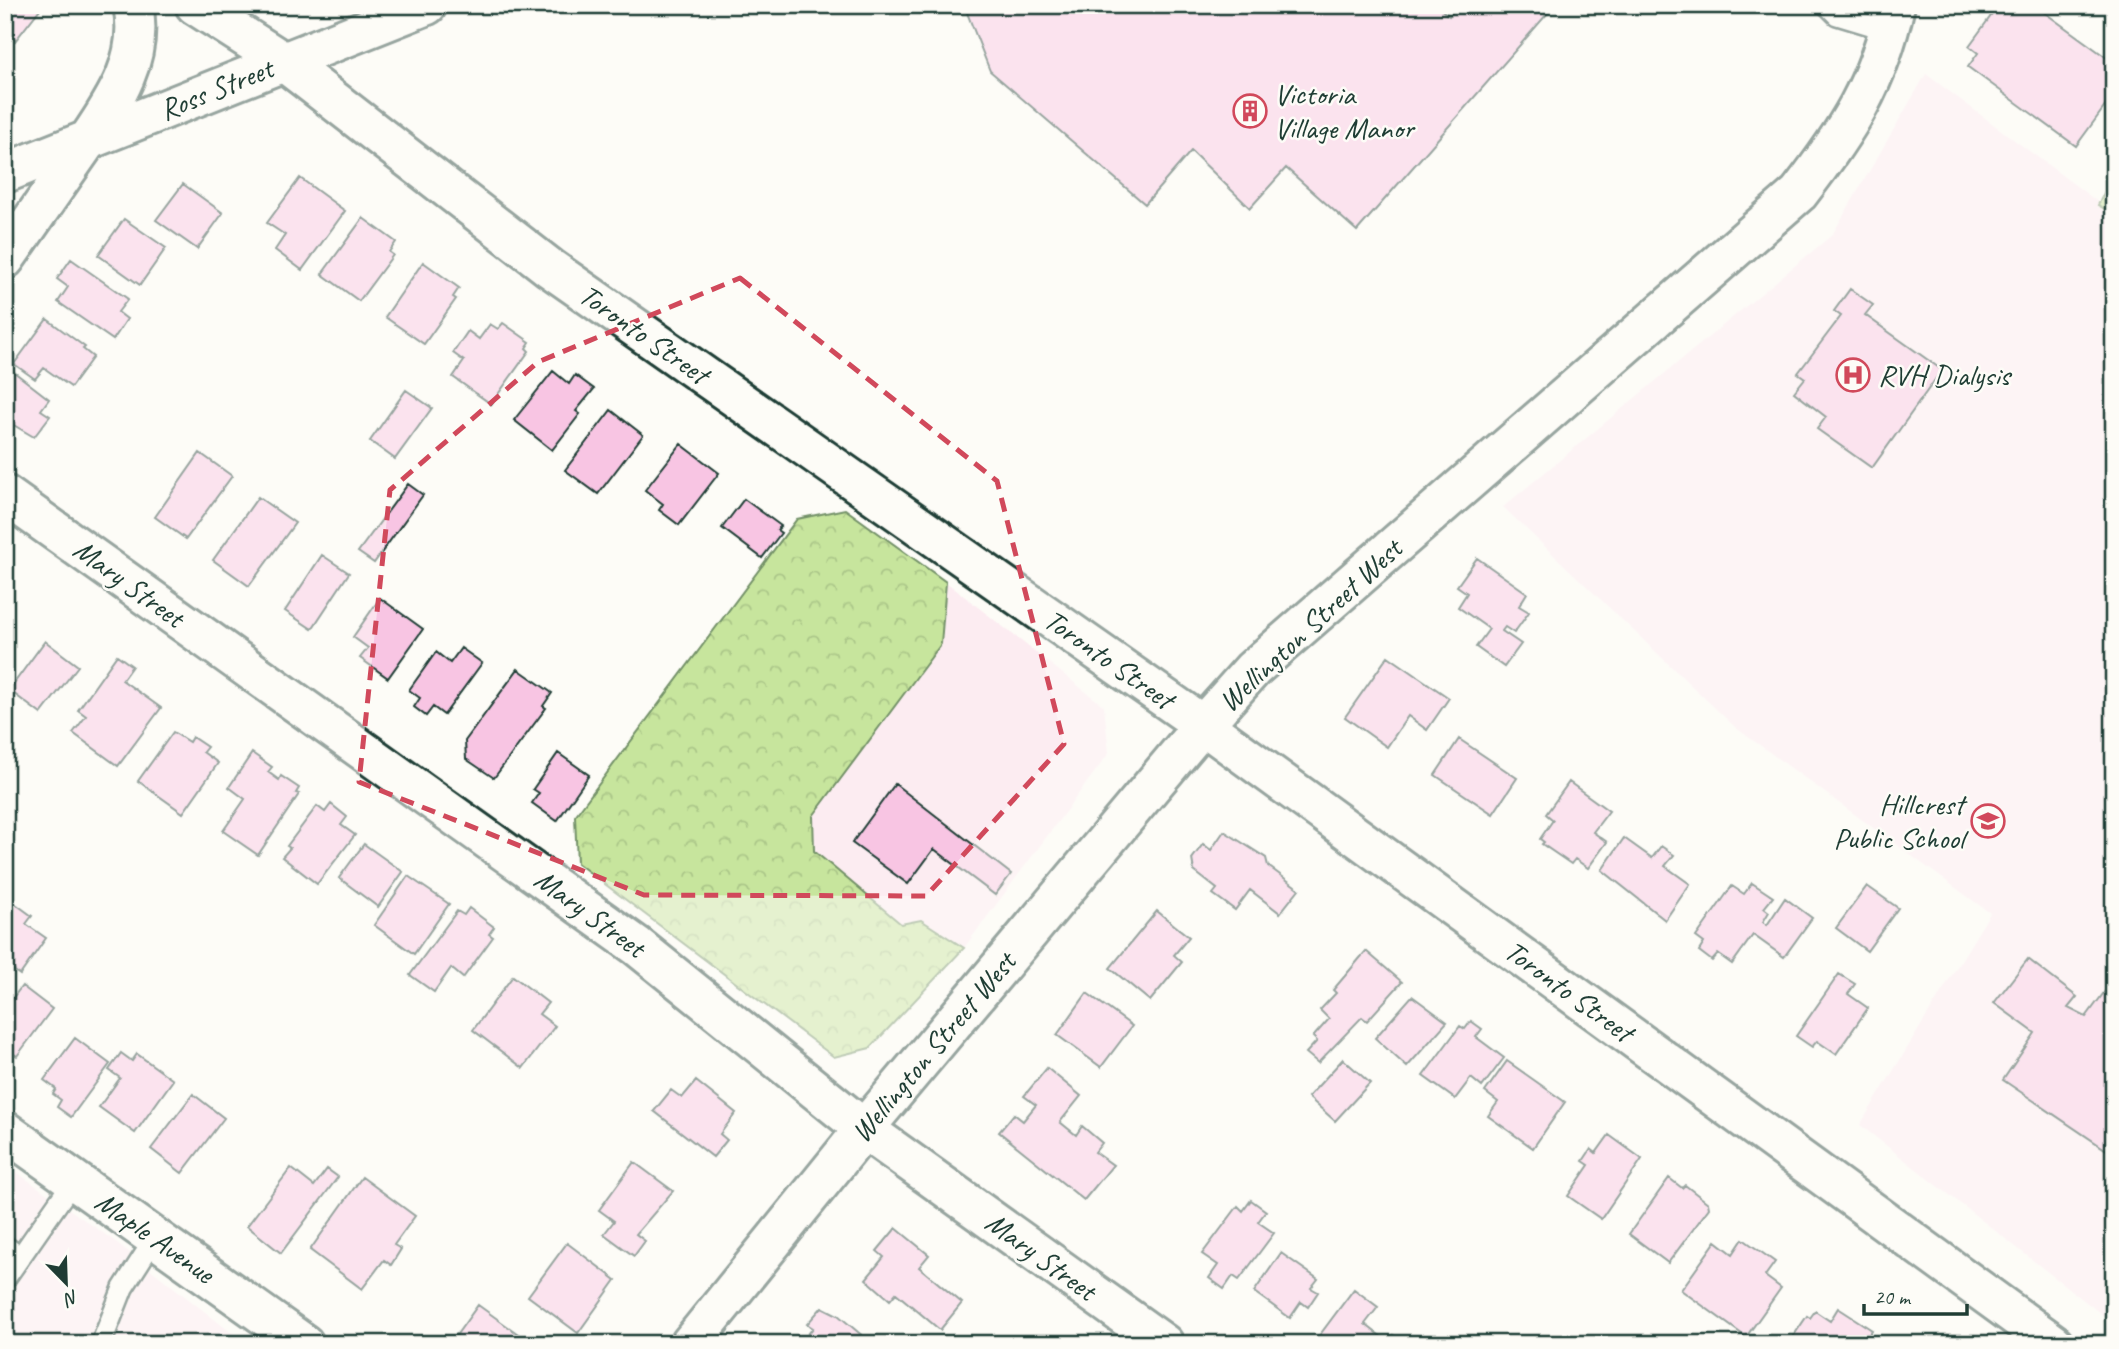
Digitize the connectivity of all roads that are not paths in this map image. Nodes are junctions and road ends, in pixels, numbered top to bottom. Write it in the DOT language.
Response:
graph roads {
  1 [pos="133,5"];
  2 [pos="195,5"];
  3 [pos="427,5"];
  4 [pos="1828,5"];
  5 [pos="1892,18"];
  6 [pos="284,62"];
  7 [pos="88,140"];
  8 [pos="5,173"];
  9 [pos="5,259"];
  10 [pos="5,495"];
  11 [pos="1203,725"];
  12 [pos="864,1129"];
  13 [pos="5,1131"];
  14 [pos="74,1180"];
  15 [pos="155,1238"];
  16 [pos="13,1252"];
  17 [pos="5,1279"];
  18 [pos="101,1344"];
  19 [pos="304,1344"];
  20 [pos="690,1344"];
  21 [pos="1164,1344"];
  22 [pos="2054,1344"];
  1 -- 7 [label="street"];
  2 -- 6 [label="street, Toronto Street"];
  3 -- 6 [label="street, Ross Street"];
  4 -- 5 [label="lane"];
  5 -- 11 [label="street, Wellington Street West"];
  6 -- 7 [label="street, Ross Street"];
  6 -- 11 [label="street, Toronto Street"];
  7 -- 8 [label="street, Ross Street"];
  7 -- 9 [label="street"];
  10 -- 12 [label="street, Mary Street"];
  11 -- 12 [label="street, Wellington Street West"];
  11 -- 22 [label="street, Toronto Street"];
  12 -- 20 [label="street, Wellington Street West"];
  12 -- 21 [label="street, Mary Street"];
  13 -- 14 [label="street, Maple Avenue"];
  14 -- 15 [label="street, Maple Avenue"];
  14 -- 16 [label="lane"];
  15 -- 18 [label="lane"];
  15 -- 19 [label="street, Maple Avenue"];
  16 -- 17 [label="lane"];
}
